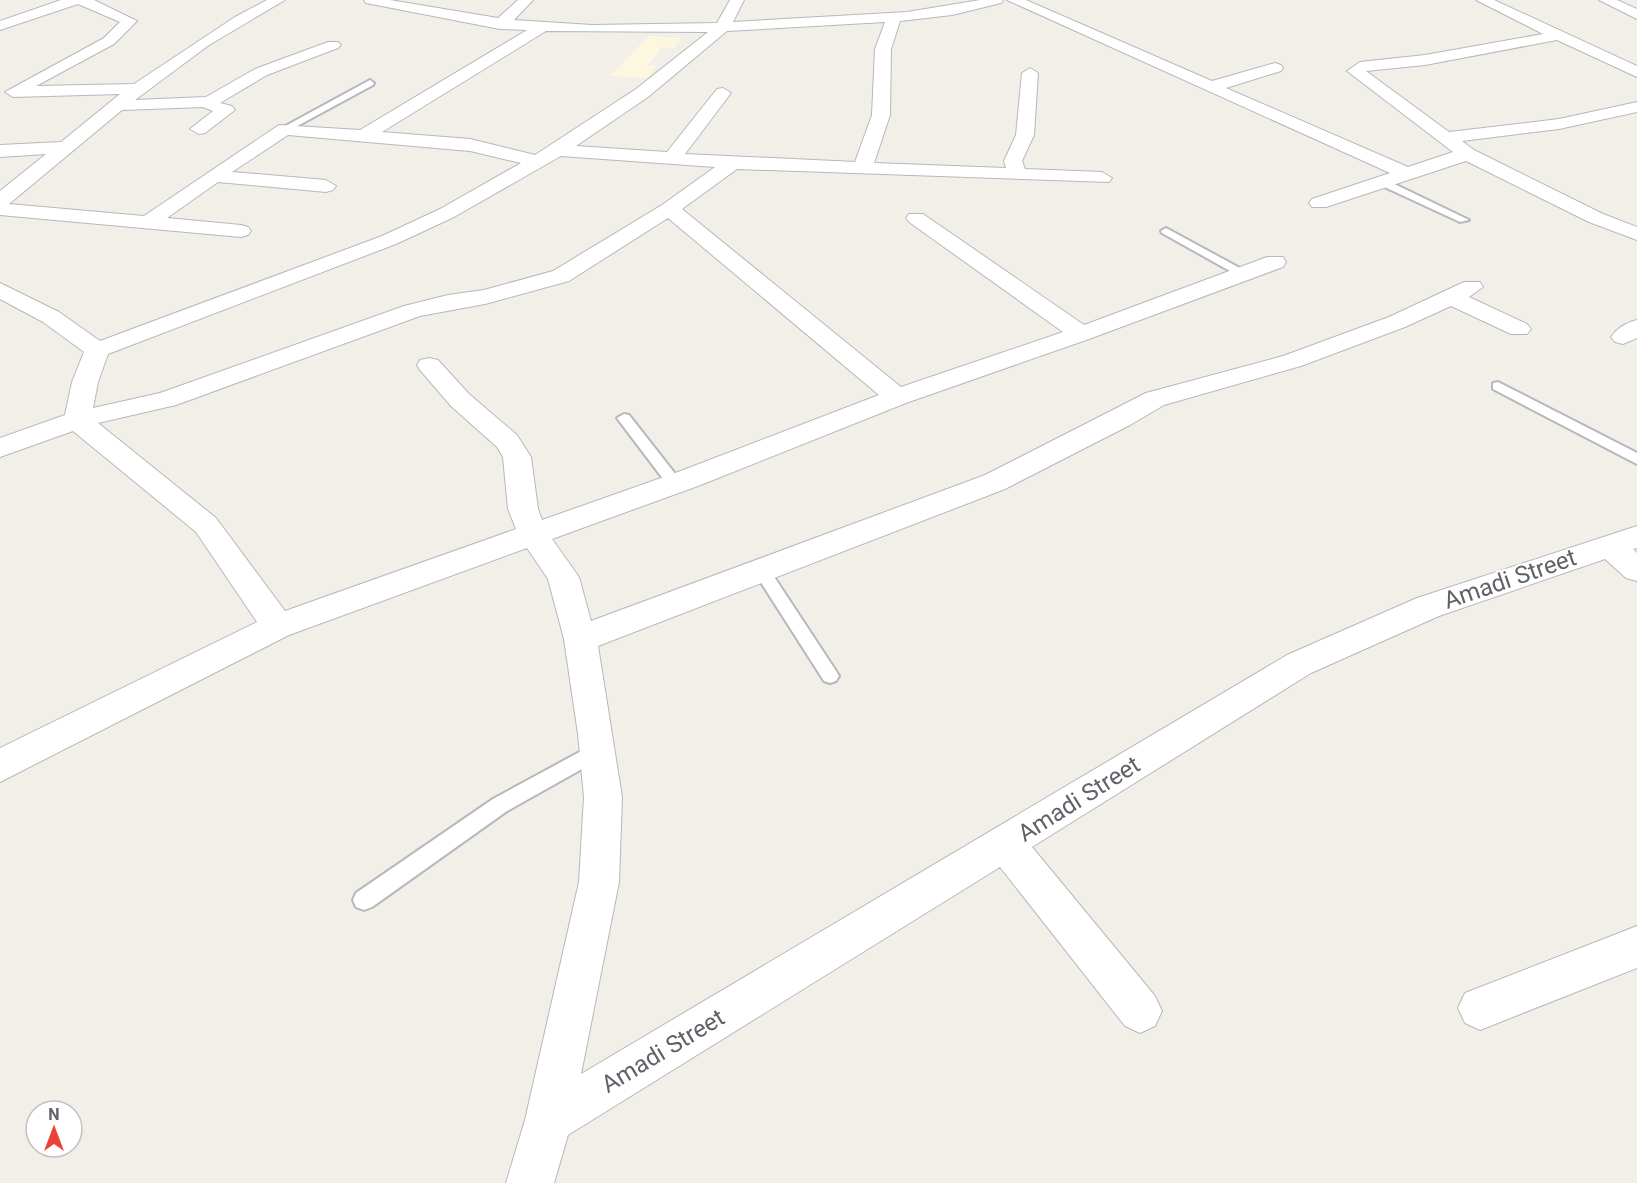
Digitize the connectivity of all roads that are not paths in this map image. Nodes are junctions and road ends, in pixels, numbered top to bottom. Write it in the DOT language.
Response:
graph roads {
  1 [pos="75,0"];
  2 [pos="83,0"];
  3 [pos="278,0"];
  4 [pos="371,0"];
  5 [pos="432,0"];
  6 [pos="526,0"];
  7 [pos="737,0"];
  8 [pos="862,0"];
  9 [pos="1014,0"];
  10 [pos="1483,0"];
  11 [pos="1606,0"];
  12 [pos="987,1"];
  13 [pos="411,9"];
  14 [pos="1637,15"];
  15 [pos="894,16"];
  16 [pos="873,18"];
  17 [pos="500,25"];
  18 [pos="0,26"];
  19 [pos="541,28"];
  20 [pos="722,28"];
  21 [pos="1560,36"];
  22 [pos="333,45"];
  23 [pos="1275,68"];
  24 [pos="1637,72"];
  25 [pos="1030,73"];
  26 [pos="370,83"];
  27 [pos="1210,87"];
  28 [pos="139,89"];
  29 [pos="6,92"];
  30 [pos="723,93"];
  31 [pos="204,103"];
  32 [pos="118,105"];
  33 [pos="1637,107"];
  34 [pos="199,129"];
  35 [pos="285,129"];
  36 [pos="364,135"];
  37 [pos="1446,138"];
  38 [pos="66,147"];
  39 [pos="558,150"];
  40 [pos="0,151"];
  41 [pos="1467,154"];
  42 [pos="672,158"];
  43 [pos="535,161"];
  44 [pos="733,163"];
  45 [pos="863,166"];
  46 [pos="1017,174"];
  47 [pos="1407,174"];
  48 [pos="214,176"];
  49 [pos="1102,178"];
  50 [pos="1382,182"];
  51 [pos="326,186"];
  52 [pos="0,201"];
  53 [pos="1319,203"];
  54 [pos="0,209"];
  55 [pos="669,209"];
  56 [pos="916,218"];
  57 [pos="1464,220"];
  58 [pos="147,224"];
  59 [pos="241,231"];
  60 [pos="1166,231"];
  61 [pos="1637,234"];
  62 [pos="1275,262"];
  63 [pos="1243,274"];
  64 [pos="0,290"];
  65 [pos="1519,329"];
  66 [pos="1081,334"];
  67 [pos="97,350"];
  68 [pos="429,365"];
  69 [pos="1498,386"];
  70 [pos="897,397"];
  71 [pos="624,418"];
  72 [pos="77,420"];
  73 [pos="0,448"];
  74 [pos="1637,459"];
  75 [pos="675,484"];
  76 [pos="533,534"];
  77 [pos="1623,541"];
  78 [pos="761,570"];
  79 [pos="1637,570"];
  80 [pos="278,626"];
  81 [pos="580,639"];
  82 [pos="830,676"];
  83 [pos="598,750"];
  84 [pos="0,766"];
  85 [pos="1006,844"];
  86 [pos="363,900"];
  87 [pos="1637,947"];
  88 [pos="1480,1008"];
  89 [pos="1140,1011"];
  90 [pos="549,1120"];
  91 [pos="530,1183"];
  1 -- 18 [label="street"];
  2 -- 29 [label="street"];
  3 -- 28 [label="street"];
  4 -- 13 [label="street"];
  5 -- 13 [label="street"];
  6 -- 17 [label="street"];
  7 -- 20 [label="street"];
  8 -- 16 [label="street"];
  9 -- 27 [label="street"];
  10 -- 21 [label="street"];
  11 -- 14 [label="street"];
  12 -- 15 [label="street"];
  13 -- 17 [label="street"];
  15 -- 16 [label="street"];
  15 -- 45 [label="street"];
  16 -- 20 [label="street"];
  17 -- 19 [label="street"];
  19 -- 20 [label="street"];
  19 -- 36 [label="street"];
  20 -- 39 [label="street"];
  21 -- 24 [label="street"];
  21 -- 37 [label="street"];
  22 -- 31 [label="street"];
  23 -- 27 [label="street"];
  25 -- 46 [label="street"];
  26 -- 35 [label="lane"];
  27 -- 47 [label="street"];
  28 -- 29 [label="street"];
  28 -- 32 [label="street"];
  30 -- 42 [label="street"];
  31 -- 32 [label="street"];
  31 -- 34 [label="street"];
  32 -- 38 [label="street"];
  33 -- 37 [label="street"];
  35 -- 36 [label="street"];
  35 -- 48 [label="street"];
  36 -- 43 [label="street"];
  37 -- 41 [label="street"];
  38 -- 40 [label="street"];
  38 -- 52 [label="street"];
  39 -- 42 [label="street"];
  39 -- 43 [label="street"];
  41 -- 47 [label="street"];
  41 -- 61 [label="street"];
  42 -- 44 [label="street"];
  43 -- 67 [label="street"];
  44 -- 45 [label="street"];
  44 -- 55 [label="street"];
  45 -- 46 [label="street"];
  46 -- 49 [label="street"];
  47 -- 50 [label="street"];
  48 -- 51 [label="street"];
  48 -- 58 [label="street"];
  50 -- 53 [label="street"];
  50 -- 57 [label="lane"];
  54 -- 58 [label="street"];
  55 -- 70 [label="street"];
  55 -- 72 [label="street"];
  56 -- 66 [label="street"];
  58 -- 59 [label="street"];
  60 -- 63 [label="lane"];
  62 -- 63 [label="street"];
  63 -- 66 [label="street"];
  64 -- 67 [label="street"];
  65 -- 78 [label="street"];
  66 -- 70 [label="street"];
  67 -- 72 [label="street"];
  68 -- 76 [label="street"];
  69 -- 74 [label="lane"];
  70 -- 75 [label="street"];
  71 -- 75 [label="lane"];
  72 -- 73 [label="street"];
  72 -- 80 [label="street"];
  75 -- 76 [label="street"];
  76 -- 80 [label="street"];
  76 -- 81 [label="street"];
  77 -- 79 [label="street"];
  77 -- 85 [label="street, Amadi Street"];
  78 -- 81 [label="street"];
  78 -- 82 [label="lane"];
  80 -- 84 [label="street"];
  81 -- 83 [label="street"];
  83 -- 86 [label="lane"];
  83 -- 90 [label="street"];
  85 -- 89 [label="street"];
  85 -- 90 [label="street, Amadi Street"];
  87 -- 88 [label="street"];
  90 -- 91 [label="street"];
}
